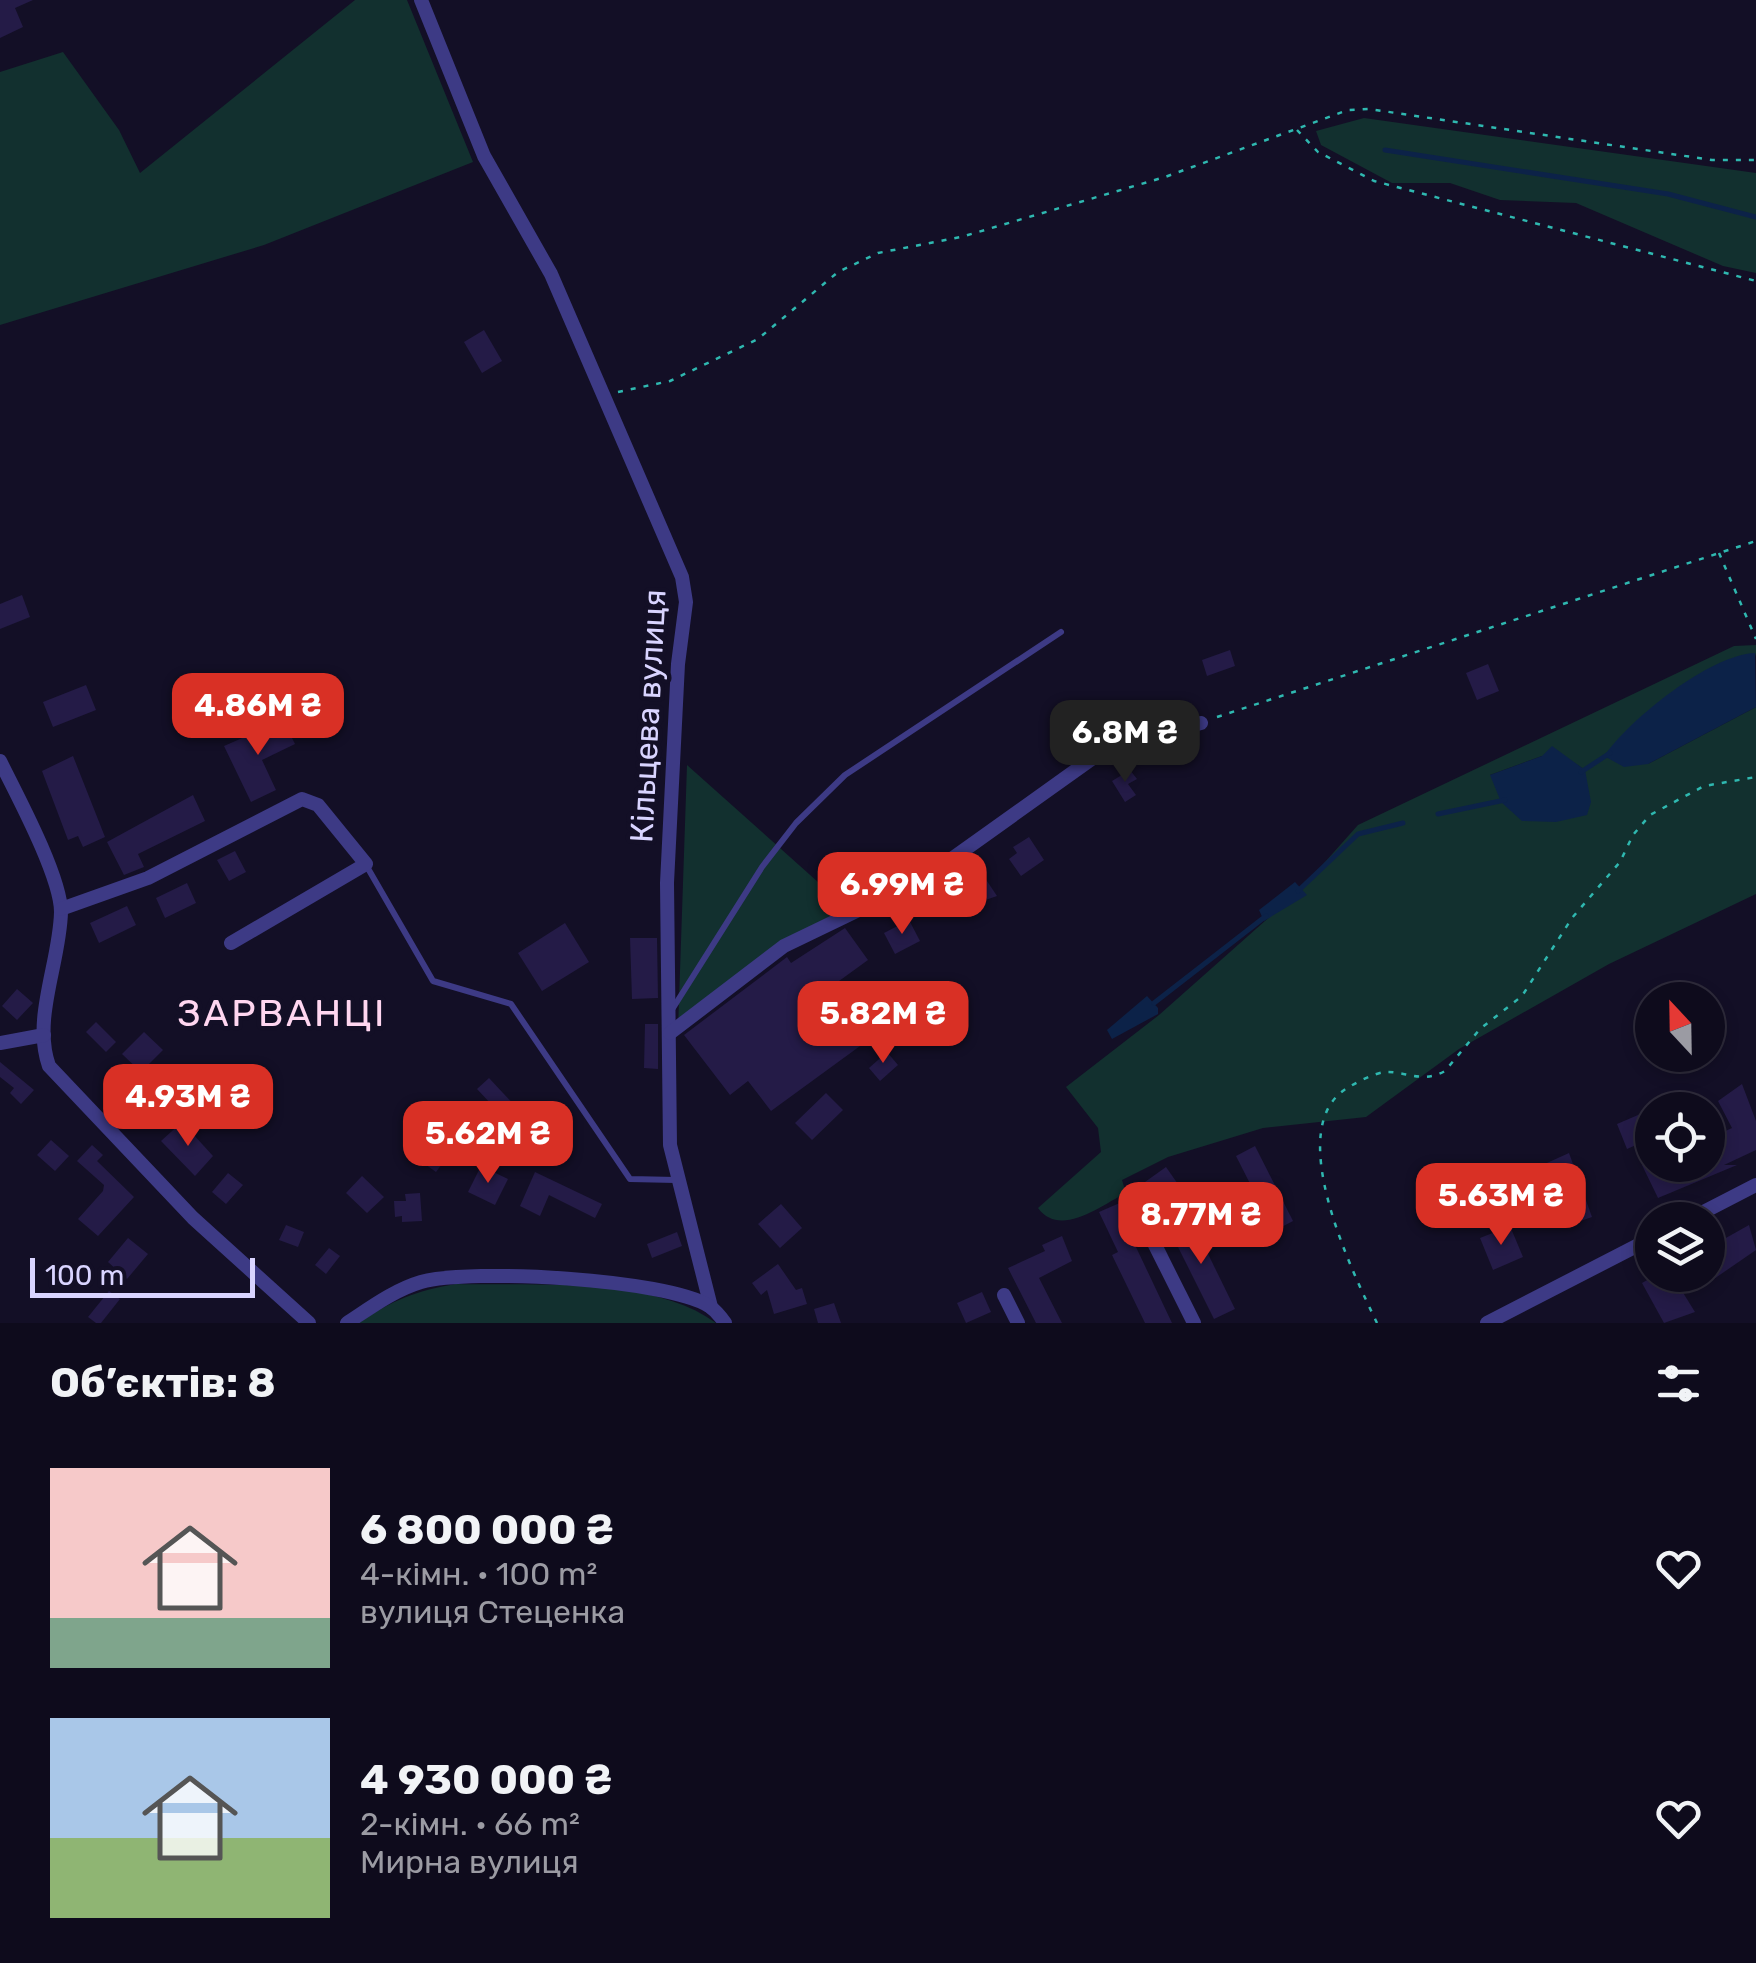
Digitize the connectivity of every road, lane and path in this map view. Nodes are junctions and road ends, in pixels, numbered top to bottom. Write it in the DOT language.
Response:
graph roads {
  1 [pos="421,0"];
  2 [pos="1295,128"];
  3 [pos="1756,160"];
  4 [pos="1756,281"];
  5 [pos="606,394"];
  6 [pos="1756,541"];
  7 [pos="1719,553"];
  8 [pos="1061,632"];
  9 [pos="1756,639"];
  10 [pos="1201,722"];
  11 [pos="0,761"];
  12 [pos="1756,777"];
  13 [pos="366,864"];
  14 [pos="61,909"];
  15 [pos="231,943"];
  16 [pos="670,1014"];
  17 [pos="670,1033"];
  18 [pos="44,1036"];
  19 [pos="0,1043"];
  20 [pos="678,1180"];
  21 [pos="1756,1185"];
  22 [pos="1723,1202"];
  23 [pos="1146,1229"];
  24 [pos="1635,1247"];
  25 [pos="1004,1295"];
  26 [pos="711,1307"];
  27 [pos="308,1323"];
  28 [pos="347,1323"];
  29 [pos="725,1323"];
  30 [pos="1018,1323"];
  31 [pos="1194,1323"];
  32 [pos="1378,1323"];
  33 [pos="1487,1323"];
  1 -- 5 [label="street, Кільцева вулиця"];
  2 -- 3 [label="path"];
  2 -- 4 [label="path"];
  2 -- 5 [label="path"];
  5 -- 16 [label="street, Кільцева вулиця"];
  6 -- 7 [label="path"];
  7 -- 9 [label="path"];
  7 -- 10 [label="path"];
  8 -- 16 [label="lane"];
  10 -- 17 [label="street"];
  11 -- 14 [label="street"];
  12 -- 32 [label="path"];
  13 -- 14 [label="street"];
  13 -- 15 [label="street"];
  13 -- 20 [label="lane"];
  14 -- 18 [label="street"];
  16 -- 17 [label="street, Кільцева вулиця"];
  17 -- 20 [label="street, Кільцева вулиця"];
  18 -- 19 [label="street"];
  18 -- 27 [label="street"];
  20 -- 26 [label="street, Кільцева вулиця"];
  21 -- 22 [label="street"];
  23 -- 31 [label="street"];
  24 -- 33 [label="street"];
  25 -- 30 [label="street"];
  26 -- 28 [label="street"];
  26 -- 29 [label="street"];
}
